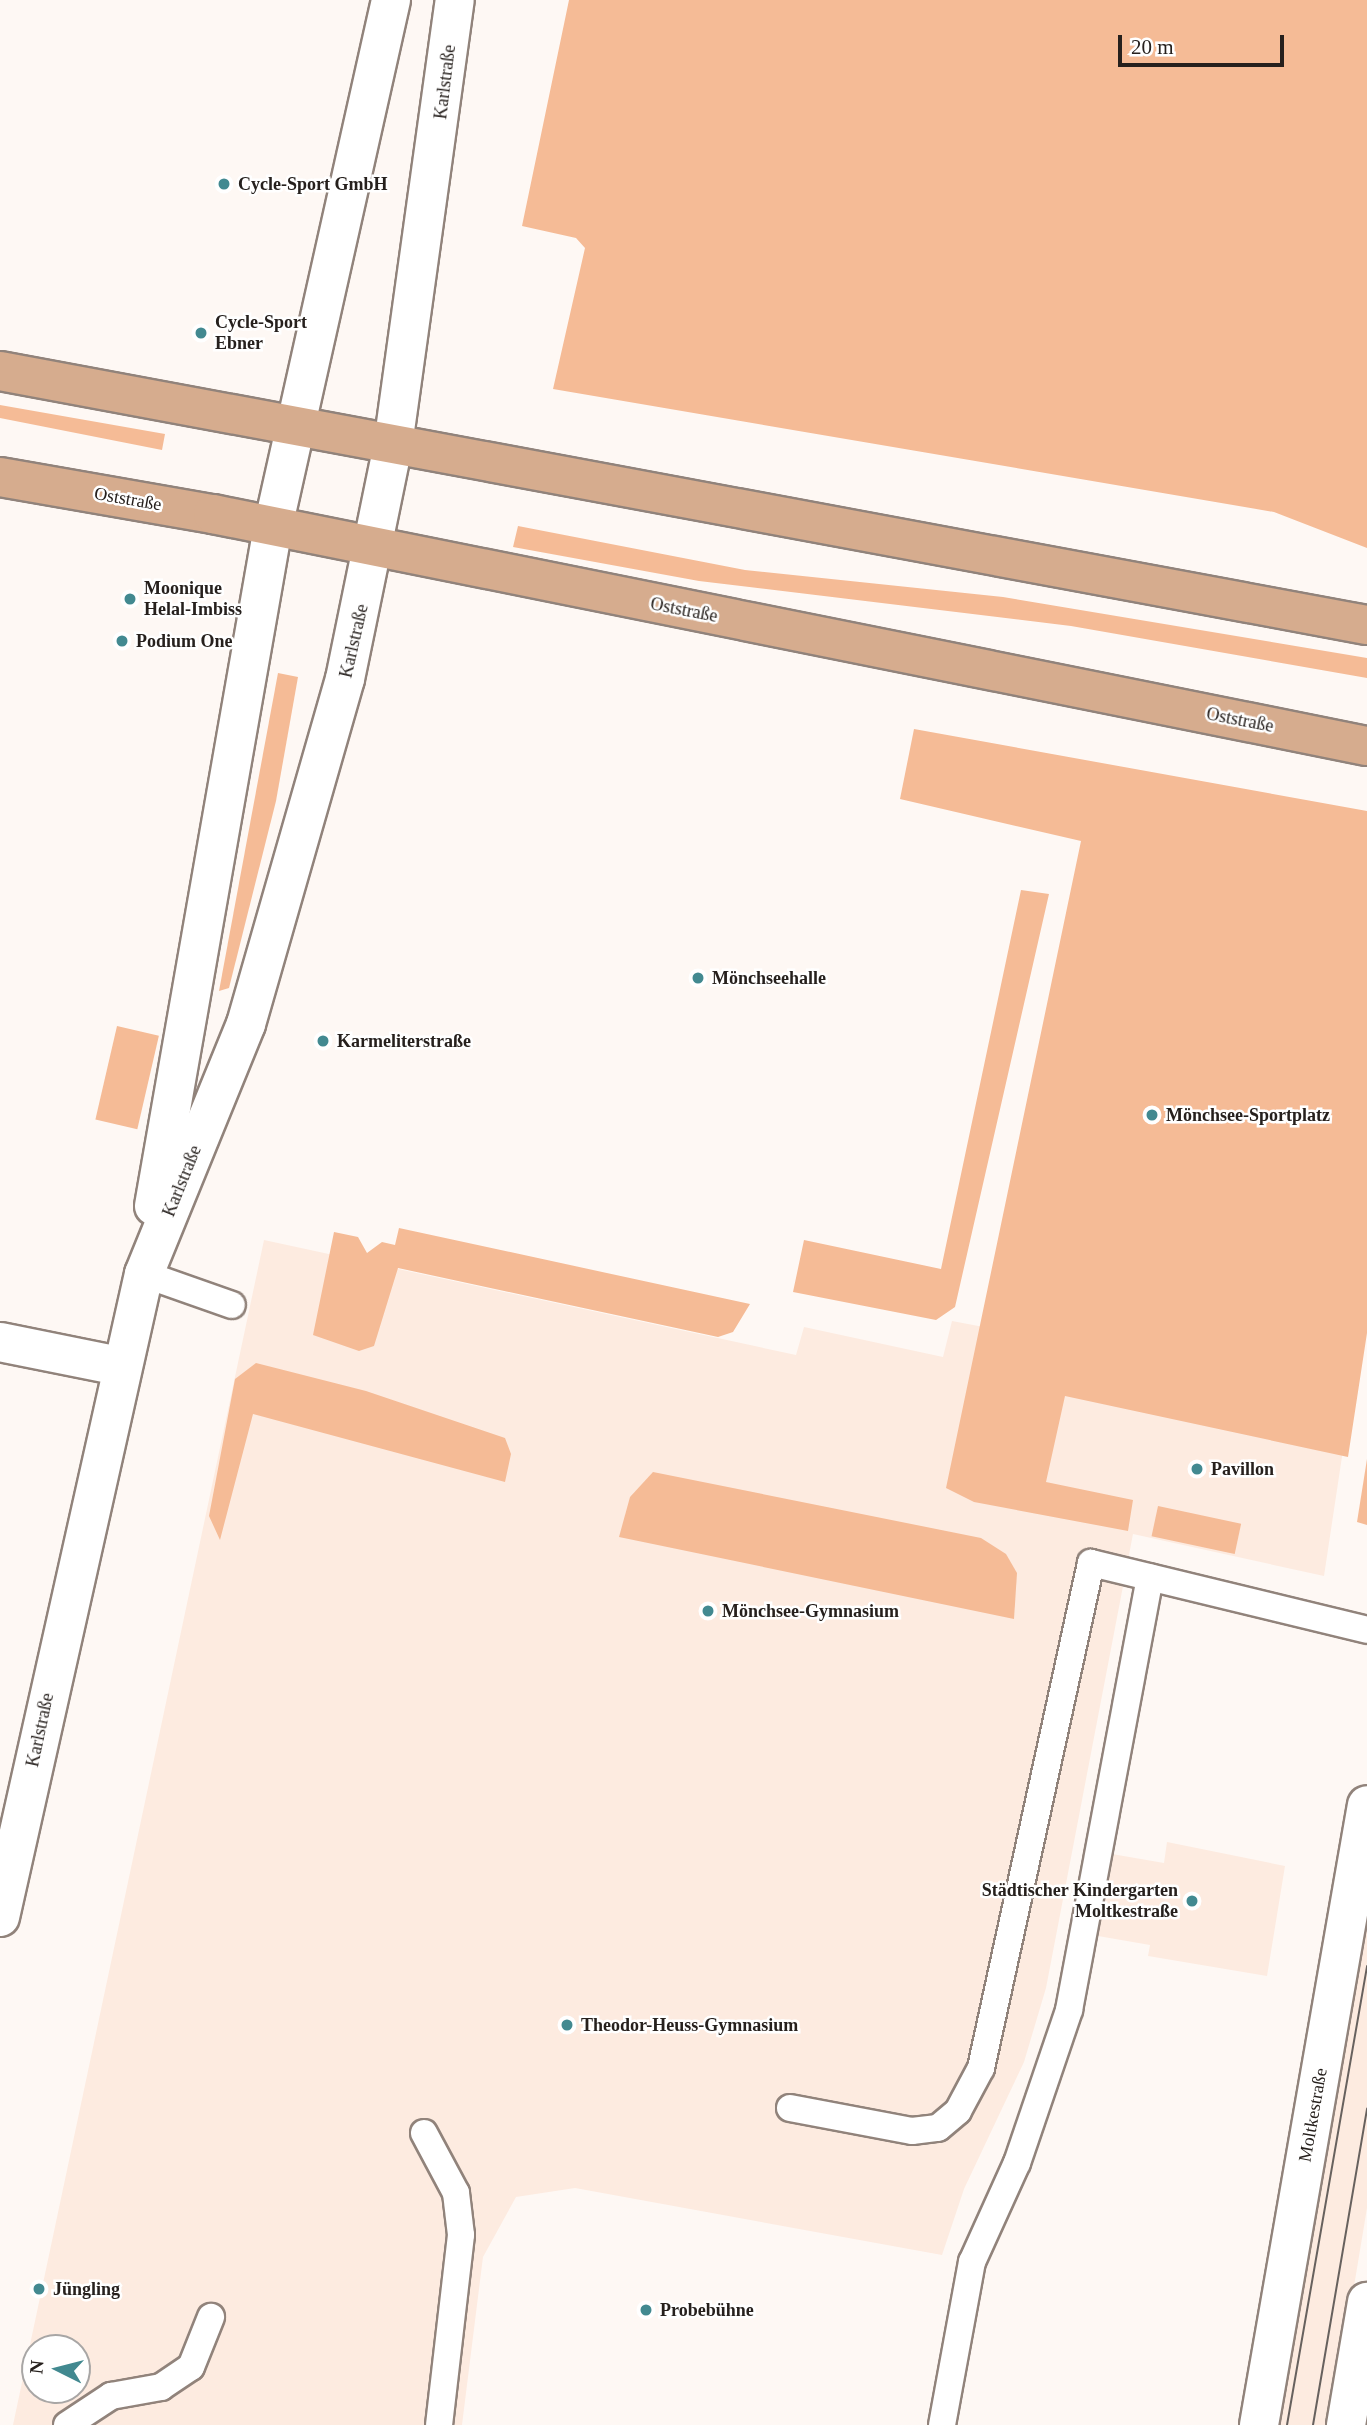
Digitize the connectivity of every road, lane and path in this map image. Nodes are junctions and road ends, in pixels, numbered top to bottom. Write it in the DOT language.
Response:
graph roads {
  1 [pos="391,0"];
  2 [pos="455,0"];
  3 [pos="0,371"];
  4 [pos="295,426"];
  5 [pos="393,445"];
  6 [pos="0,477"];
  7 [pos="273,527"];
  8 [pos="376,548"];
  9 [pos="1367,625"];
  10 [pos="1367,746"];
  11 [pos="147,1266"];
  12 [pos="232,1305"];
  13 [pos="0,1342"];
  14 [pos="118,1366"];
  15 [pos="1150,1578"];
  16 [pos="1367,1630"];
  17 [pos="1367,1805"];
  18 [pos="0,1917"];
  19 [pos="790,2108"];
  20 [pos="424,2133"];
  21 [pos="1367,2302"];
  22 [pos="211,2317"];
  23 [pos="67,2425"];
  24 [pos="439,2425"];
  25 [pos="942,2425"];
  26 [pos="1259,2425"];
  27 [pos="1346,2425"];
  1 -- 4 [label="street, Karlstraße"];
  2 -- 5 [label="street, Karlstraße"];
  3 -- 4 [label="main road"];
  4 -- 5 [label="main road"];
  4 -- 7 [label="street, Karlstraße"];
  5 -- 8 [label="street, Karlstraße"];
  5 -- 9 [label="main road"];
  6 -- 7 [label="main road, Oststraße"];
  7 -- 8 [label="main road, Oststraße"];
  7 -- 11 [label="street, Karlstraße"];
  8 -- 10 [label="main road, Oststraße"];
  8 -- 11 [label="street, Karlstraße"];
  11 -- 12 [label="lane"];
  11 -- 14 [label="street, Karlstraße"];
  13 -- 14 [label="street"];
  14 -- 18 [label="street, Karlstraße"];
  15 -- 16 [label="lane"];
  15 -- 19 [label="lane"];
  15 -- 25 [label="lane"];
  17 -- 26 [label="street, Moltkestraße"];
  20 -- 24 [label="lane"];
  21 -- 27 [label="street"];
  22 -- 23 [label="lane"];
}
